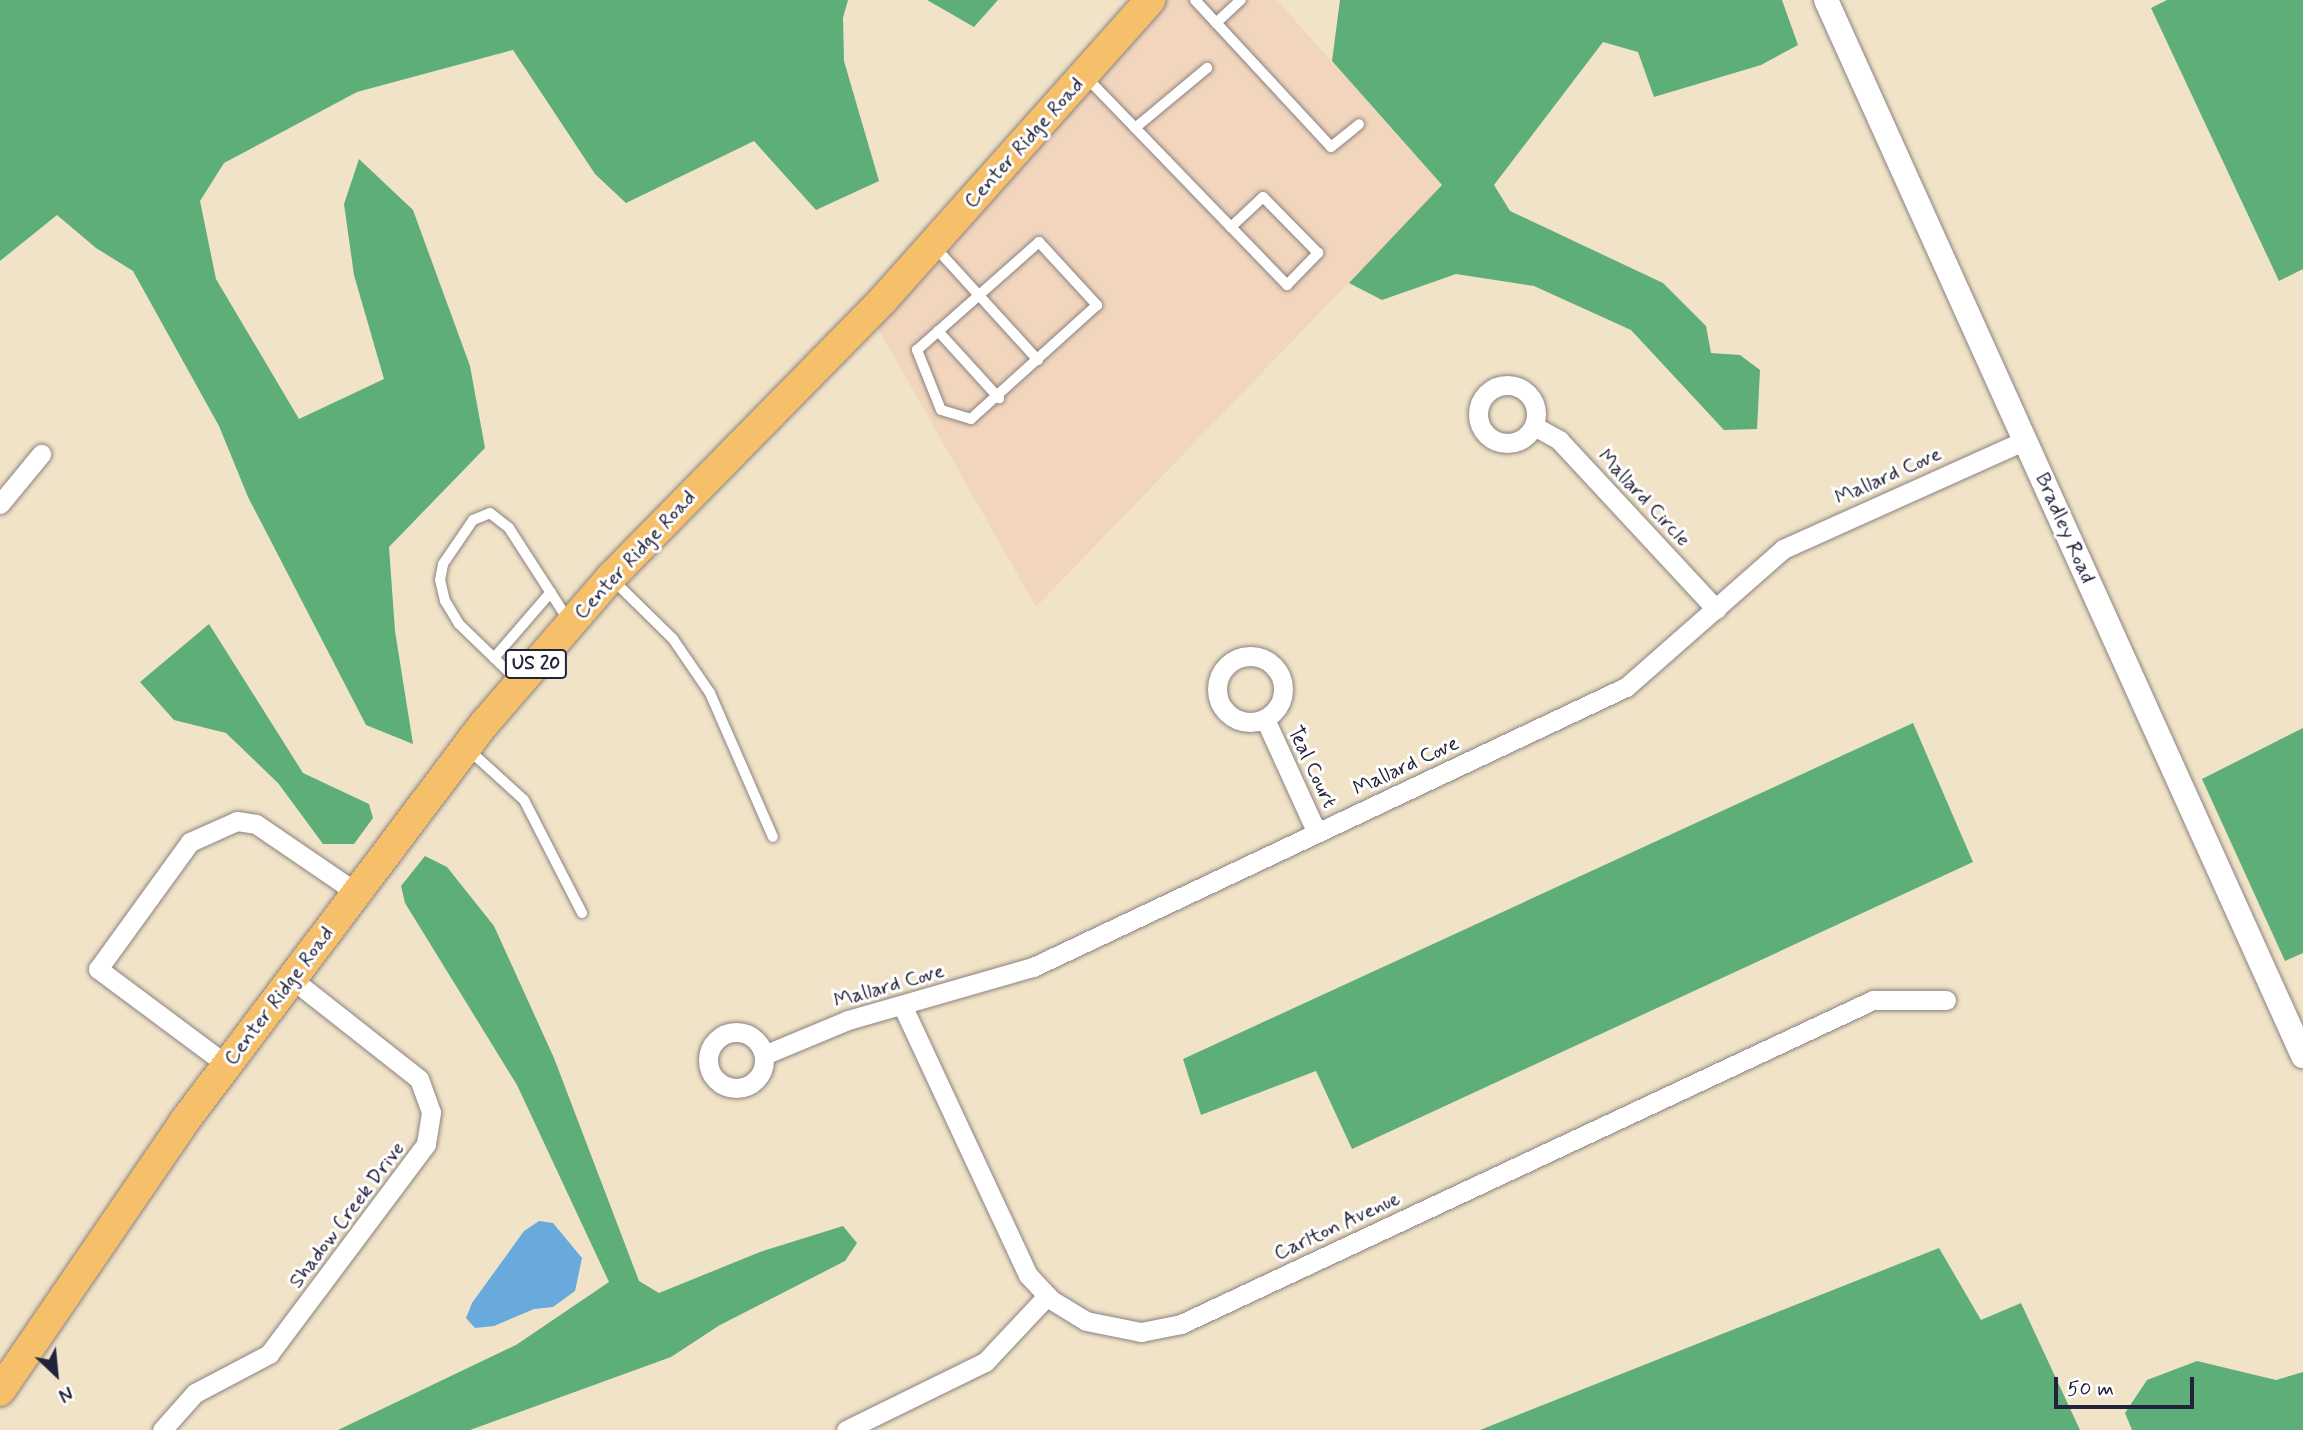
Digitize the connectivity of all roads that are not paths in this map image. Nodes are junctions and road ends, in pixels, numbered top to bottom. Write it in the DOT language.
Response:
graph roads {
  1 [pos="1150,0"];
  2 [pos="1195,0"];
  3 [pos="1241,0"];
  4 [pos="1826,0"];
  5 [pos="1216,23"];
  6 [pos="1207,68"];
  7 [pos="1084,76"];
  8 [pos="1359,124"];
  9 [pos="1135,128"];
  10 [pos="1231,227"];
  11 [pos="933,244"];
  12 [pos="979,295"];
  13 [pos="938,331"];
  14 [pos="1038,360"];
  15 [pos="999,398"];
  16 [pos="1534,426"];
  17 [pos="2026,440"];
  18 [pos="41,454"];
  19 [pos="0,505"];
  20 [pos="611,577"];
  21 [pos="551,592"];
  22 [pos="1716,609"];
  23 [pos="571,624"];
  24 [pos="494,658"];
  25 [pos="520,682"];
  26 [pos="1265,719"];
  27 [pos="466,748"];
  28 [pos="1317,833"];
  29 [pos="773,837"];
  30 [pos="357,893"];
  31 [pos="582,913"];
  32 [pos="292,979"];
  33 [pos="1946,1000"];
  34 [pos="902,1005"];
  35 [pos="764,1055"];
  36 [pos="2303,1056"];
  37 [pos="227,1065"];
  38 [pos="1047,1296"];
  39 [pos="0,1391"];
  40 [pos="162,1430"];
  41 [pos="846,1430"];
  1 -- 7 [label="main road, Center Ridge Road / US 20"];
  2 -- 5 [label="lane"];
  3 -- 5 [label="lane"];
  4 -- 17 [label="street, Bradley Road"];
  5 -- 8 [label="lane"];
  6 -- 9 [label="lane"];
  7 -- 9 [label="lane"];
  7 -- 11 [label="main road, Center Ridge Road / US 20"];
  9 -- 10 [label="lane"];
  10 -- 10 [label="lane"];
  11 -- 12 [label="lane"];
  11 -- 20 [label="main road, Center Ridge Road / US 20"];
  12 -- 13 [label="lane"];
  12 -- 14 [label="lane"];
  12 -- 14 [label="lane"];
  13 -- 15 [label="lane"];
  13 -- 15 [label="lane"];
  14 -- 15 [label="lane"];
  16 -- 22 [label="street, Mallard Circle"];
  17 -- 22 [label="street, Mallard Cove"];
  17 -- 36 [label="street, Bradley Road"];
  18 -- 19 [label="street"];
  20 -- 23 [label="main road, Center Ridge Road / US 20"];
  20 -- 29 [label="lane"];
  21 -- 23 [label="lane"];
  21 -- 24 [label="lane"];
  21 -- 24 [label="lane"];
  22 -- 28 [label="street, Mallard Cove"];
  23 -- 25 [label="main road, Center Ridge Road / US 20"];
  24 -- 25 [label="lane"];
  25 -- 27 [label="main road, Center Ridge Road / US 20"];
  26 -- 28 [label="street, Teal Court"];
  27 -- 30 [label="main road, Center Ridge Road / US 20"];
  27 -- 31 [label="lane"];
  28 -- 34 [label="street, Mallard Cove"];
  30 -- 32 [label="main road, Center Ridge Road / US 20"];
  30 -- 37 [label="street"];
  32 -- 37 [label="main road, Center Ridge Road / US 20"];
  32 -- 40 [label="street, Shadow Creek Drive"];
  33 -- 38 [label="street, Carlton Avenue"];
  34 -- 35 [label="street, Mallard Cove"];
  34 -- 38 [label="street, Carlton Avenue"];
  37 -- 39 [label="main road, Center Ridge Road / US 20"];
  38 -- 41 [label="street"];
}
